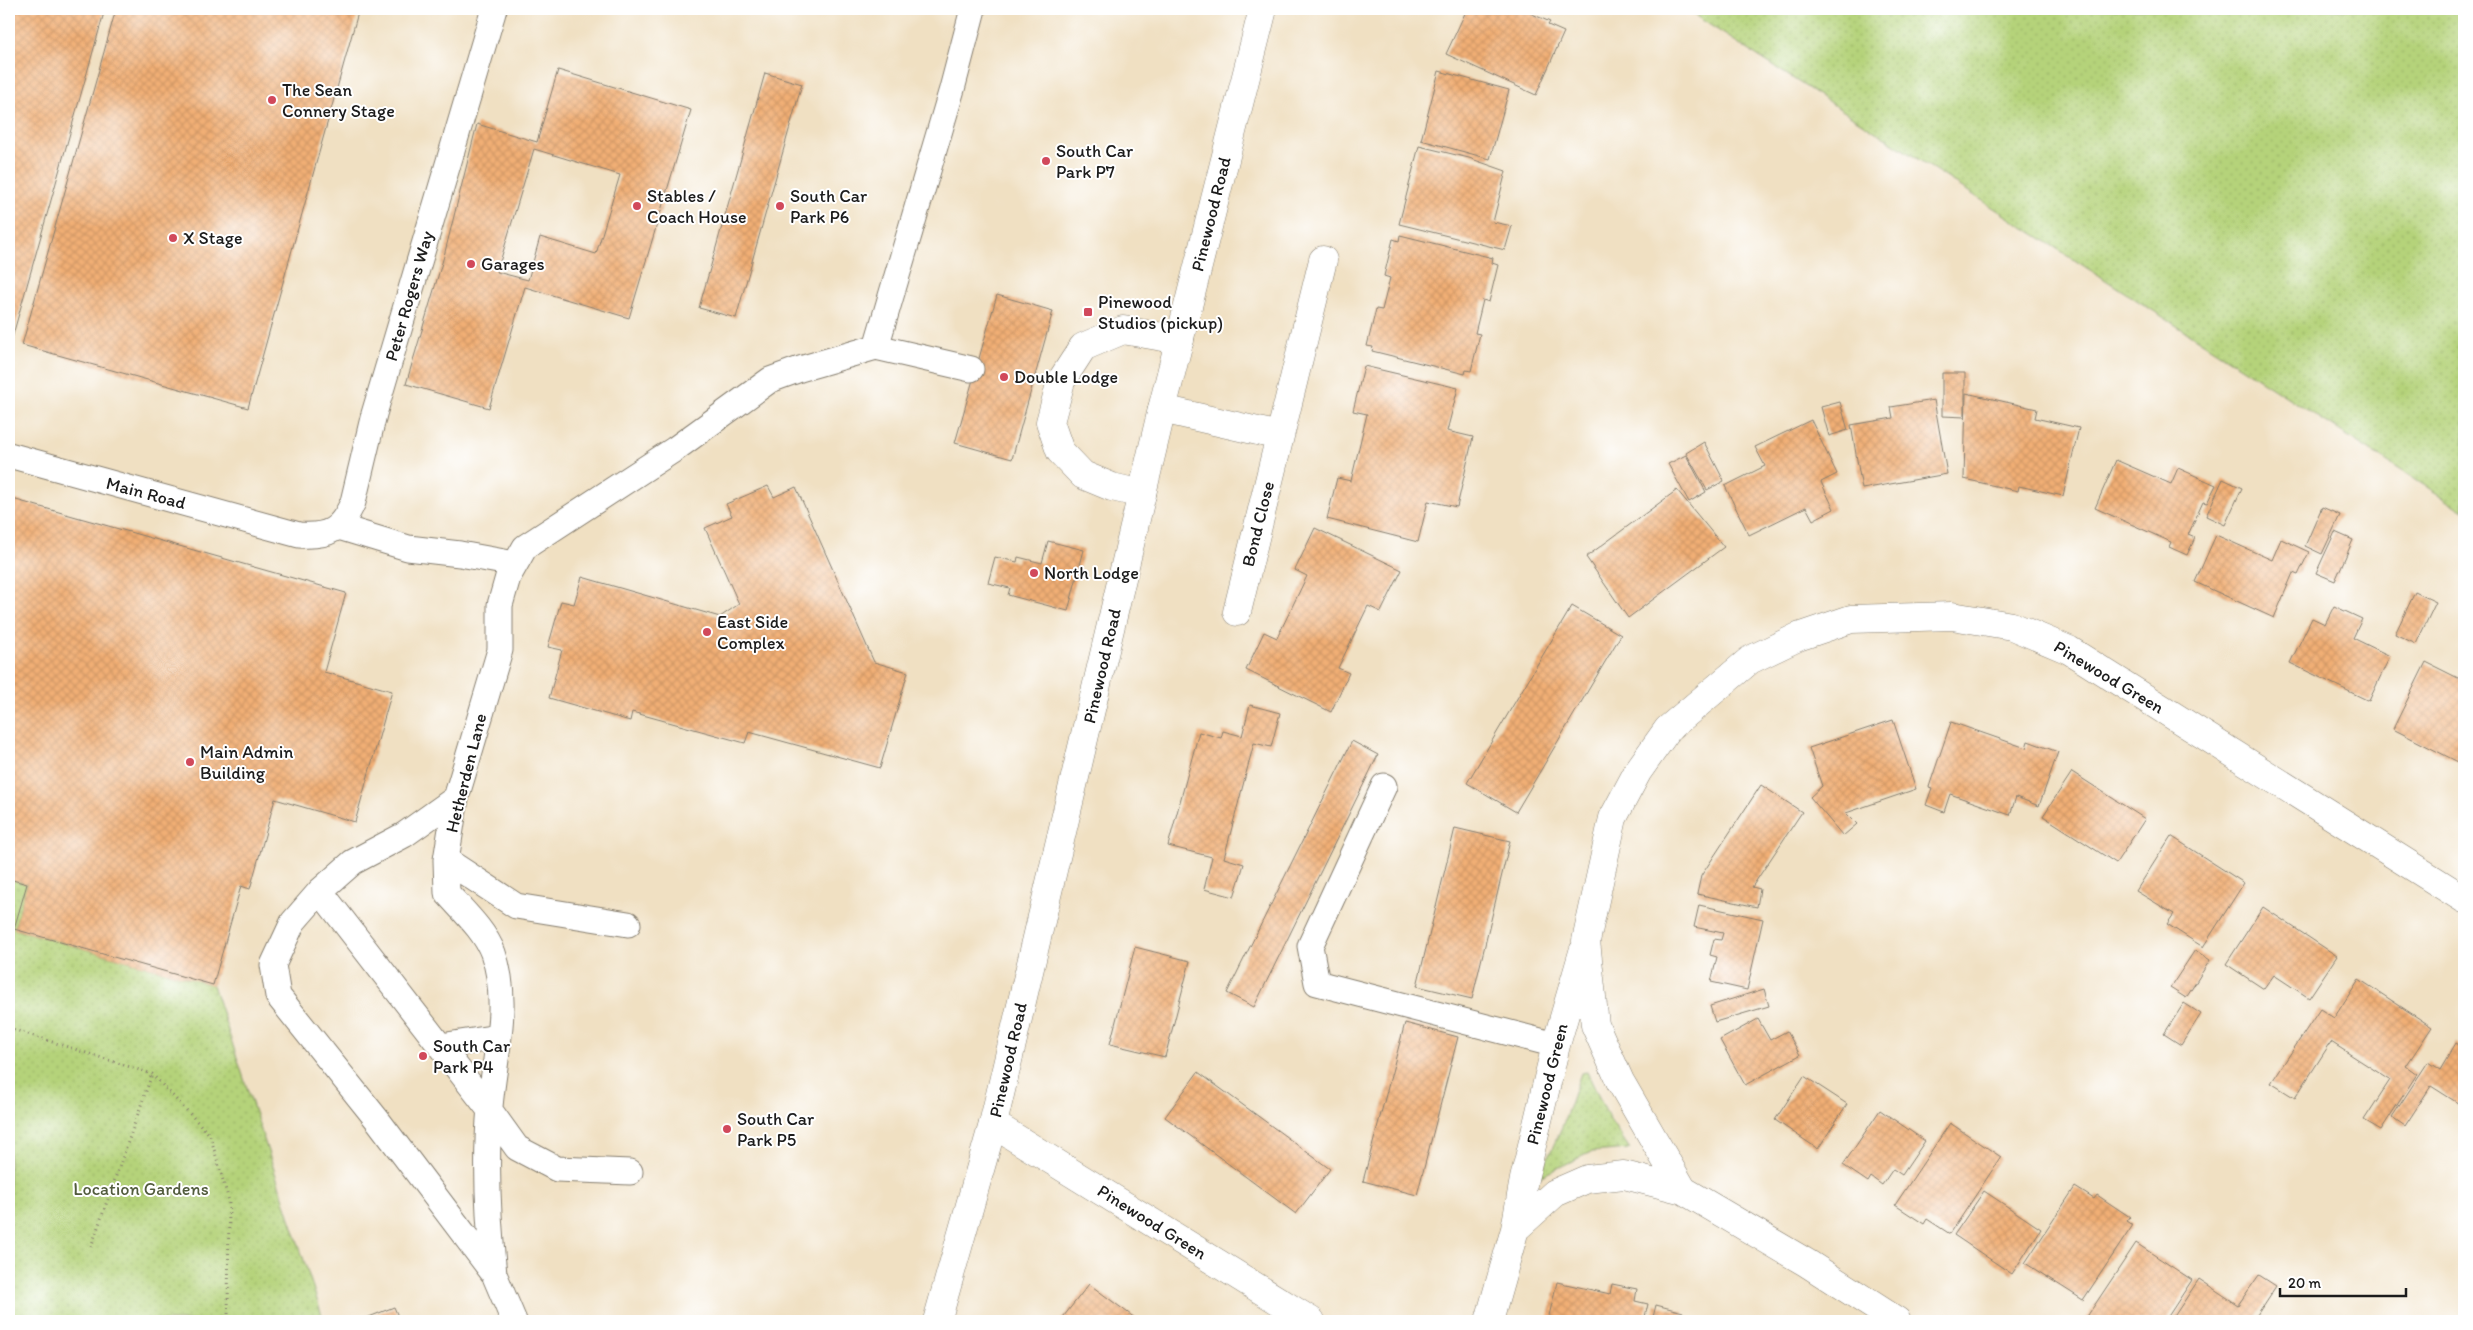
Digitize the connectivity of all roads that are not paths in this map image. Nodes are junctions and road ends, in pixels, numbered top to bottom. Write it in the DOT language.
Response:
graph roads {
  1 [pos="494,9"];
  2 [pos="973,9"];
  3 [pos="1263,9"];
  4 [pos="1323,260"];
  5 [pos="1180,340"];
  6 [pos="876,347"];
  7 [pos="971,369"];
  8 [pos="1162,409"];
  9 [pos="1280,436"];
  10 [pos="9,455"];
  11 [pos="1142,494"];
  12 [pos="339,527"];
  13 [pos="520,556"];
  14 [pos="1237,612"];
  15 [pos="1384,786"];
  16 [pos="456,798"];
  17 [pos="446,860"];
  18 [pos="320,891"];
  19 [pos="2464,899"];
  20 [pos="628,924"];
  21 [pos="1586,941"];
  22 [pos="498,1037"];
  23 [pos="1556,1045"];
  24 [pos="441,1046"];
  25 [pos="490,1109"];
  26 [pos="993,1124"];
  27 [pos="630,1172"];
  28 [pos="1683,1190"];
  29 [pos="1515,1229"];
  30 [pos="494,1274"];
  31 [pos="514,1321"];
  32 [pos="937,1321"];
  33 [pos="1311,1321"];
  34 [pos="1489,1321"];
  35 [pos="1897,1321"];
  1 -- 12 [label="lane, Peter Rogers Way"];
  2 -- 6 [label="lane"];
  3 -- 5 [label="street, Pinewood Road"];
  4 -- 9 [label="street, Bond Close"];
  5 -- 8 [label="street, Pinewood Road"];
  5 -- 11 [label="street"];
  6 -- 7 [label="lane"];
  6 -- 13 [label="lane"];
  8 -- 9 [label="street"];
  8 -- 11 [label="street, Pinewood Road"];
  9 -- 14 [label="street, Bond Close"];
  10 -- 12 [label="lane, Main Road"];
  11 -- 26 [label="street, Pinewood Road"];
  12 -- 13 [label="lane"];
  13 -- 16 [label="lane, Hetherden Lane"];
  15 -- 23 [label="lane"];
  16 -- 17 [label="lane, Hetherden Lane"];
  16 -- 18 [label="lane"];
  17 -- 20 [label="lane"];
  17 -- 22 [label="lane, Hetherden Lane"];
  18 -- 24 [label="lane"];
  18 -- 30 [label="lane"];
  19 -- 21 [label="street, Pinewood Green"];
  21 -- 23 [label="street, Pinewood Green"];
  21 -- 28 [label="street, Pinewood Green"];
  22 -- 24 [label="lane"];
  22 -- 25 [label="lane, Hetherden Lane"];
  23 -- 29 [label="street, Pinewood Green"];
  24 -- 25 [label="lane"];
  25 -- 27 [label="lane"];
  25 -- 30 [label="lane, Hetherden Lane"];
  26 -- 32 [label="street, Pinewood Road"];
  26 -- 33 [label="street, Pinewood Green"];
  28 -- 29 [label="street, Pinewood Green"];
  28 -- 35 [label="street, Pinewood Green"];
  29 -- 34 [label="street, Pinewood Green"];
  30 -- 31 [label="lane"];
}
